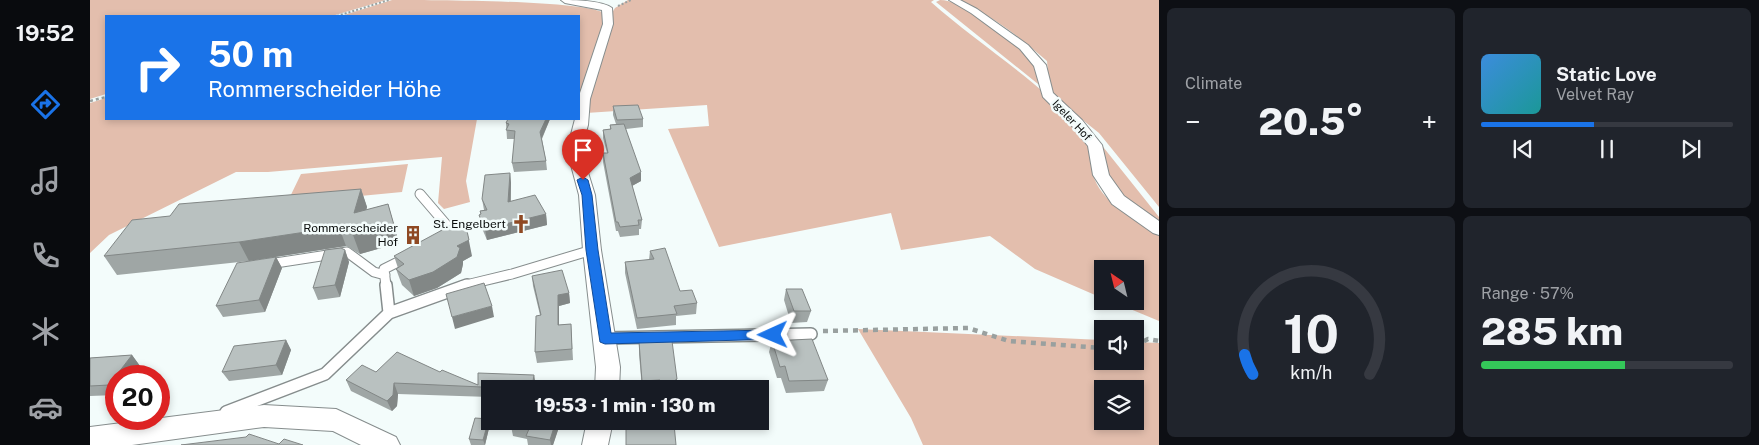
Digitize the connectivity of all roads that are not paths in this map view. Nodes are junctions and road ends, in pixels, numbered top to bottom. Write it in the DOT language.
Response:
graph roads {
  1 [pos="565,0"];
  2 [pos="953,0"];
  3 [pos="420,194"];
  4 [pos="1159,229"];
  5 [pos="440,239"];
  6 [pos="592,250"];
  7 [pos="418,252"];
  8 [pos="255,266"];
  9 [pos="385,275"];
  10 [pos="389,313"];
  11 [pos="810,334"];
  12 [pos="605,338"];
  13 [pos="607,380"];
  14 [pos="194,424"];
  15 [pos="598,430"];
  16 [pos="90,439"];
  17 [pos="387,445"];
  18 [pos="594,445"];
  1 -- 6 [label="street"];
  2 -- 4 [label="street, Igeler Hof"];
  3 -- 5 [label="lane"];
  6 -- 10 [label="lane"];
  6 -- 12 [label="street"];
  7 -- 9 [label="lane"];
  8 -- 9 [label="lane"];
  9 -- 10 [label="lane"];
  10 -- 14 [label="lane"];
  11 -- 12 [label="lane"];
  12 -- 13 [label="street"];
  14 -- 16 [label="street"];
  14 -- 17 [label="street"];
  15 -- 18 [label="street"];
}
